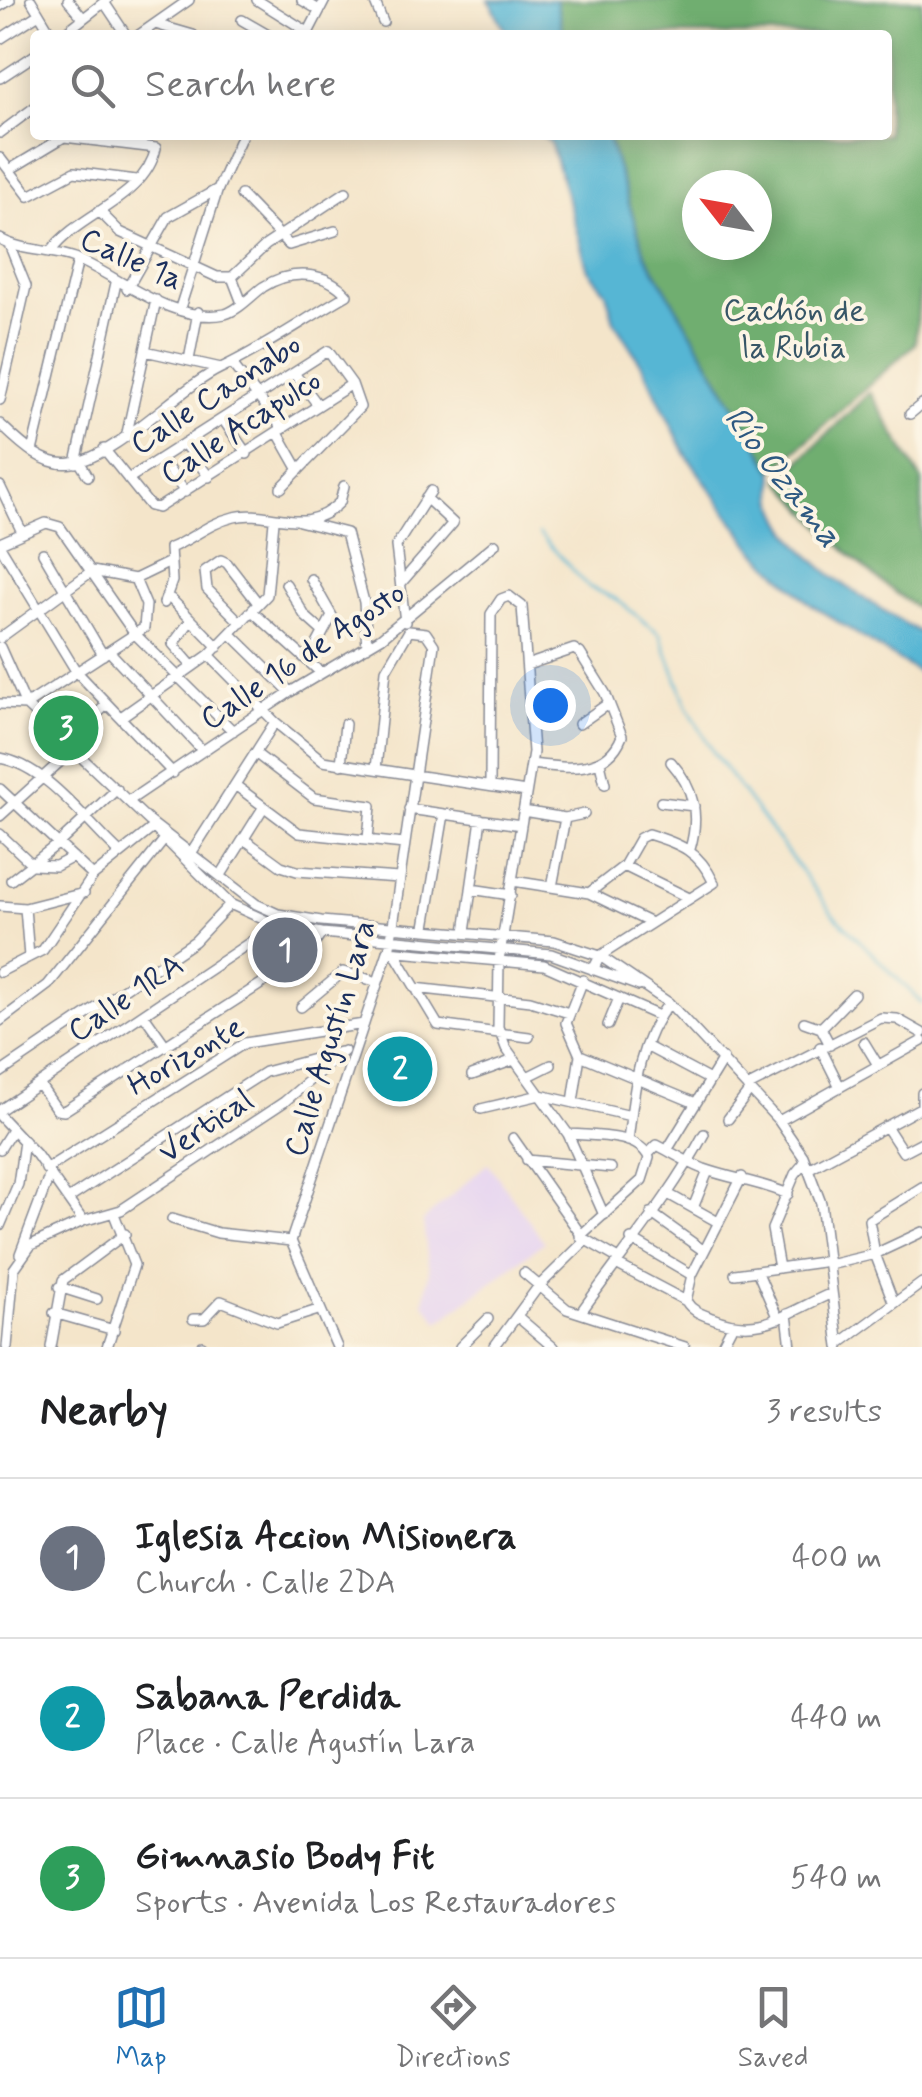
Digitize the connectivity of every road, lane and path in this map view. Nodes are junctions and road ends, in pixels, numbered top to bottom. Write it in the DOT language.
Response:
graph roads {
  1 [pos="10,0"];
  2 [pos="31,0"];
  3 [pos="68,0"];
  4 [pos="189,0"];
  5 [pos="258,0"];
  6 [pos="302,0"];
  7 [pos="374,0"];
  8 [pos="106,1"];
  9 [pos="322,5"];
  10 [pos="0,6"];
  11 [pos="40,14"];
  12 [pos="83,18"];
  13 [pos="242,20"];
  14 [pos="382,22"];
  15 [pos="155,24"];
  16 [pos="49,30"];
  17 [pos="68,30"];
  18 [pos="123,30"];
  19 [pos="146,30"];
  20 [pos="176,30"];
  21 [pos="259,30"];
  22 [pos="303,30"];
  23 [pos="309,30"];
  24 [pos="0,39"];
  25 [pos="30,58"];
  26 [pos="0,78"];
  27 [pos="30,110"];
  28 [pos="0,133"];
  29 [pos="59,140"];
  30 [pos="98,140"];
  31 [pos="240,140"];
  32 [pos="0,158"];
  33 [pos="9,170"];
  34 [pos="136,180"];
  35 [pos="218,189"];
  36 [pos="346,192"];
  37 [pos="241,195"];
  38 [pos="99,211"];
  39 [pos="335,231"];
  40 [pos="280,235"];
  41 [pos="2,241"];
  42 [pos="149,244"];
  43 [pos="51,252"];
  44 [pos="78,260"];
  45 [pos="193,266"];
  46 [pos="232,277"];
  47 [pos="116,283"];
  48 [pos="127,289"];
  49 [pos="156,300"];
  50 [pos="242,304"];
  51 [pos="180,308"];
  52 [pos="198,312"];
  53 [pos="145,351"];
  54 [pos="189,360"];
  55 [pos="233,365"];
  56 [pos="221,368"];
  57 [pos="294,373"];
  58 [pos="352,384"];
  59 [pos="257,398"];
  60 [pos="0,400"];
  61 [pos="922,404"];
  62 [pos="318,406"];
  63 [pos="910,414"];
  64 [pos="224,421"];
  65 [pos="0,424"];
  66 [pos="280,431"];
  67 [pos="127,432"];
  68 [pos="185,444"];
  69 [pos="104,449"];
  70 [pos="32,451"];
  71 [pos="247,454"];
  72 [pos="161,459"];
  73 [pos="78,462"];
  74 [pos="299,470"];
  75 [pos="88,476"];
  76 [pos="209,477"];
  77 [pos="128,478"];
  78 [pos="0,486"];
  79 [pos="344,486"];
  80 [pos="281,488"];
  81 [pos="185,492"];
  82 [pos="274,521"];
  83 [pos="304,523"];
  84 [pos="22,532"];
  85 [pos="309,540"];
  86 [pos="0,544"];
  87 [pos="495,544"];
  88 [pos="44,553"];
  89 [pos="170,562"];
  90 [pos="92,571"];
  91 [pos="135,579"];
  92 [pos="311,579"];
  93 [pos="401,583"];
  94 [pos="286,584"];
  95 [pos="66,590"];
  96 [pos="255,607"];
  97 [pos="40,608"];
  98 [pos="191,620"];
  99 [pos="404,620"];
  100 [pos="241,623"];
  101 [pos="409,631"];
  102 [pos="323,632"];
  103 [pos="134,634"];
  104 [pos="232,634"];
  105 [pos="0,638"];
  106 [pos="0,646"];
  107 [pos="218,646"];
  108 [pos="368,647"];
  109 [pos="106,653"];
  110 [pos="209,655"];
  111 [pos="309,660"];
  112 [pos="527,665"];
  113 [pos="192,666"];
  114 [pos="76,672"];
  115 [pos="320,672"];
  116 [pos="179,676"];
  117 [pos="290,692"];
  118 [pos="148,693"];
  119 [pos="609,703"];
  120 [pos="0,704"];
  121 [pos="26,705"];
  122 [pos="106,705"];
  123 [pos="264,710"];
  124 [pos="121,716"];
  125 [pos="275,722"];
  126 [pos="346,724"];
  127 [pos="578,724"];
  128 [pos="233,731"];
  129 [pos="70,747"];
  130 [pos="203,751"];
  131 [pos="255,753"];
  132 [pos="0,758"];
  133 [pos="670,762"];
  134 [pos="600,763"];
  135 [pos="530,764"];
  136 [pos="341,765"];
  137 [pos="376,770"];
  138 [pos="173,772"];
  139 [pos="415,773"];
  140 [pos="42,779"];
  141 [pos="490,784"];
  142 [pos="605,784"];
  143 [pos="235,785"];
  144 [pos="0,788"];
  145 [pos="117,788"];
  146 [pos="526,792"];
  147 [pos="130,800"];
  148 [pos="661,802"];
  149 [pos="17,804"];
  150 [pos="694,806"];
  151 [pos="264,808"];
  152 [pos="409,809"];
  153 [pos="523,811"];
  154 [pos="444,814"];
  155 [pos="584,814"];
  156 [pos="0,816"];
  157 [pos="565,818"];
  158 [pos="84,820"];
  159 [pos="482,820"];
  160 [pos="151,824"];
  161 [pos="521,825"];
  162 [pos="244,839"];
  163 [pos="368,839"];
  164 [pos="2,840"];
  165 [pos="164,840"];
  166 [pos="60,843"];
  167 [pos="404,844"];
  168 [pos="690,849"];
  169 [pos="193,851"];
  170 [pos="119,852"];
  171 [pos="73,857"];
  172 [pos="184,861"];
  173 [pos="32,865"];
  174 [pos="624,866"];
  175 [pos="93,876"];
  176 [pos="221,876"];
  177 [pos="399,878"];
  178 [pos="11,880"];
  179 [pos="513,881"];
  180 [pos="552,887"];
  181 [pos="471,888"];
  182 [pos="84,893"];
  183 [pos="589,893"];
  184 [pos="511,894"];
  185 [pos="689,898"];
  186 [pos="230,904"];
  187 [pos="0,906"];
  188 [pos="25,908"];
  189 [pos="651,923"];
  190 [pos="276,924"];
  191 [pos="392,925"];
  192 [pos="425,927"];
  193 [pos="465,932"];
  194 [pos="322,934"];
  195 [pos="503,935"];
  196 [pos="390,939"];
  197 [pos="391,951"];
  198 [pos="500,955"];
  199 [pos="600,956"];
  200 [pos="30,957"];
  201 [pos="593,970"];
  202 [pos="0,972"];
  203 [pos="583,980"];
  204 [pos="378,982"];
  205 [pos="415,988"];
  206 [pos="650,990"];
  207 [pos="854,994"];
  208 [pos="495,998"];
  209 [pos="620,998"];
  210 [pos="669,1003"];
  211 [pos="300,1007"];
  212 [pos="568,1012"];
  213 [pos="144,1014"];
  214 [pos="659,1016"];
  215 [pos="0,1021"];
  216 [pos="804,1022"];
  217 [pos="364,1024"];
  218 [pos="608,1025"];
  219 [pos="821,1028"];
  220 [pos="922,1033"];
  221 [pos="500,1035"];
  222 [pos="529,1037"];
  223 [pos="922,1041"];
  224 [pos="864,1042"];
  225 [pos="358,1044"];
  226 [pos="166,1046"];
  227 [pos="646,1046"];
  228 [pos="825,1046"];
  229 [pos="344,1051"];
  230 [pos="580,1056"];
  231 [pos="723,1058"];
  232 [pos="514,1060"];
  233 [pos="552,1065"];
  234 [pos="878,1065"];
  235 [pos="0,1073"];
  236 [pos="472,1076"];
  237 [pos="527,1076"];
  238 [pos="633,1078"];
  239 [pos="708,1079"];
  240 [pos="39,1084"];
  241 [pos="840,1087"];
  242 [pos="748,1088"];
  243 [pos="922,1093"];
  244 [pos="540,1095"];
  245 [pos="573,1102"];
  246 [pos="693,1102"];
  247 [pos="922,1107"];
  248 [pos="481,1110"];
  249 [pos="0,1113"];
  250 [pos="631,1116"];
  251 [pos="728,1119"];
  252 [pos="779,1120"];
  253 [pos="886,1126"];
  254 [pos="12,1130"];
  255 [pos="568,1134"];
  256 [pos="704,1134"];
  257 [pos="513,1138"];
  258 [pos="24,1141"];
  259 [pos="628,1141"];
  260 [pos="922,1142"];
  261 [pos="669,1147"];
  262 [pos="0,1149"];
  263 [pos="648,1154"];
  264 [pos="527,1160"];
  265 [pos="689,1163"];
  266 [pos="582,1166"];
  267 [pos="807,1166"];
  268 [pos="611,1168"];
  269 [pos="708,1171"];
  270 [pos="48,1172"];
  271 [pos="742,1178"];
  272 [pos="922,1187"];
  273 [pos="668,1194"];
  274 [pos="788,1194"];
  275 [pos="68,1199"];
  276 [pos="694,1208"];
  277 [pos="651,1213"];
  278 [pos="114,1214"];
  279 [pos="604,1215"];
  280 [pos="172,1219"];
  281 [pos="83,1221"];
  282 [pos="718,1222"];
  283 [pos="0,1226"];
  284 [pos="922,1232"];
  285 [pos="125,1234"];
  286 [pos="586,1240"];
  287 [pos="631,1240"];
  288 [pos="291,1242"];
  289 [pos="704,1251"];
  290 [pos="875,1254"];
  291 [pos="19,1257"];
  292 [pos="618,1261"];
  293 [pos="829,1263"];
  294 [pos="778,1268"];
  295 [pos="524,1273"];
  296 [pos="758,1273"];
  297 [pos="735,1274"];
  298 [pos="692,1275"];
  299 [pos="922,1283"];
  300 [pos="538,1286"];
  301 [pos="59,1287"];
  302 [pos="832,1293"];
  303 [pos="97,1299"];
  304 [pos="686,1301"];
  305 [pos="893,1301"];
  306 [pos="318,1310"];
  307 [pos="581,1312"];
  308 [pos="54,1313"];
  309 [pos="782,1316"];
  310 [pos="518,1317"];
  311 [pos="193,1319"];
  312 [pos="488,1319"];
  313 [pos="732,1326"];
  314 [pos="114,1330"];
  315 [pos="649,1334"];
  316 [pos="839,1346"];
  317 [pos="8,1347"];
  318 [pos="51,1347"];
  319 [pos="107,1347"];
  320 [pos="338,1347"];
  321 [pos="460,1347"];
  322 [pos="494,1347"];
  323 [pos="552,1347"];
  324 [pos="644,1347"];
  325 [pos="685,1347"];
  326 [pos="721,1347"];
  327 [pos="791,1347"];
  1 -- 10 [label="street"];
  2 -- 11 [label="street"];
  3 -- 12 [label="street"];
  4 -- 15 [label="street"];
  5 -- 22 [label="street"];
  6 -- 9 [label="street"];
  7 -- 14 [label="street"];
  8 -- 12 [label="street"];
  8 -- 18 [label="street"];
  9 -- 23 [label="street"];
  11 -- 16 [label="street"];
  11 -- 24 [label="street"];
  12 -- 17 [label="street"];
  13 -- 21 [label="street"];
  15 -- 19 [label="street"];
  15 -- 20 [label="street"];
  25 -- 26 [label="street"];
  27 -- 28 [label="street"];
  29 -- 33 [label="street"];
  30 -- 34 [label="street"];
  31 -- 35 [label="street"];
  32 -- 33 [label="street"];
  33 -- 34 [label="street"];
  34 -- 38 [label="street"];
  35 -- 42 [label="street"];
  35 -- 45 [label="street"];
  36 -- 40 [label="street"];
  37 -- 40 [label="street"];
  38 -- 42 [label="street"];
  38 -- 43 [label="street"];
  39 -- 40 [label="street"];
  40 -- 46 [label="street"];
  41 -- 43 [label="street, Calle 1a"];
  41 -- 60 [label="street"];
  42 -- 45 [label="street"];
  42 -- 48 [label="street"];
  43 -- 44 [label="street, Calle 1a"];
  44 -- 47 [label="street, Calle 1a"];
  44 -- 70 [label="street"];
  45 -- 46 [label="street"];
  45 -- 51 [label="street"];
  46 -- 50 [label="street"];
  47 -- 48 [label="street, Calle 1a"];
  47 -- 73 [label="street"];
  48 -- 49 [label="street, Calle 1a"];
  49 -- 51 [label="street, Calle 1a"];
  49 -- 53 [label="street"];
  50 -- 52 [label="street, Calle 1a"];
  50 -- 55 [label="street, Calle 1a"];
  51 -- 52 [label="street, Calle 1a"];
  52 -- 54 [label="street"];
  53 -- 54 [label="street"];
  53 -- 67 [label="street"];
  54 -- 56 [label="street"];
  55 -- 56 [label="street"];
  55 -- 59 [label="street"];
  56 -- 67 [label="street"];
  57 -- 58 [label="street, Calle Caonabo"];
  57 -- 59 [label="street, Calle Caonabo"];
  57 -- 62 [label="street"];
  58 -- 62 [label="street, Calle Acapulco"];
  58 -- 74 [label="street"];
  59 -- 64 [label="street, Calle Caonabo"];
  59 -- 66 [label="street"];
  61 -- 63 [label="street"];
  62 -- 66 [label="street, Calle Acapulco"];
  64 -- 68 [label="street, Calle Caonabo"];
  64 -- 71 [label="street"];
  65 -- 70 [label="street"];
  66 -- 71 [label="street, Calle Acapulco"];
  66 -- 74 [label="street"];
  67 -- 69 [label="street"];
  68 -- 72 [label="street, Calle Caonabo"];
  68 -- 76 [label="street"];
  69 -- 73 [label="street"];
  69 -- 77 [label="street"];
  70 -- 73 [label="street"];
  71 -- 76 [label="street, Calle Acapulco"];
  72 -- 77 [label="street, Calle Caonabo"];
  72 -- 81 [label="street"];
  73 -- 75 [label="street"];
  74 -- 80 [label="street"];
  76 -- 81 [label="street, Calle Acapulco"];
  77 -- 81 [label="street, Calle Acapulco"];
  78 -- 84 [label="street"];
  79 -- 83 [label="street"];
  82 -- 83 [label="street"];
  82 -- 89 [label="street"];
  82 -- 96 [label="street"];
  83 -- 85 [label="street"];
  83 -- 108 [label="street"];
  84 -- 86 [label="street"];
  84 -- 90 [label="street"];
  86 -- 97 [label="street"];
  87 -- 99 [label="street, Calle 16 de Agosto"];
  88 -- 95 [label="street"];
  89 -- 91 [label="street"];
  89 -- 98 [label="street"];
  90 -- 91 [label="street"];
  90 -- 95 [label="street"];
  90 -- 103 [label="street"];
  91 -- 103 [label="street"];
  92 -- 102 [label="street"];
  93 -- 93 [label="street"];
  93 -- 99 [label="street"];
  94 -- 102 [label="street"];
  95 -- 97 [label="street"];
  95 -- 109 [label="street"];
  96 -- 100 [label="street"];
  96 -- 100 [label="street"];
  96 -- 111 [label="street"];
  97 -- 105 [label="street"];
  97 -- 114 [label="street"];
  98 -- 107 [label="street"];
  98 -- 113 [label="street"];
  99 -- 101 [label="street"];
  99 -- 108 [label="street, Calle 16 de Agosto"];
  100 -- 104 [label="street"];
  101 -- 137 [label="street"];
  101 -- 139 [label="street, Calle Agustín Lara"];
  102 -- 111 [label="street"];
  103 -- 109 [label="street"];
  103 -- 116 [label="street"];
  104 -- 107 [label="street"];
  104 -- 117 [label="street"];
  106 -- 121 [label="street"];
  107 -- 110 [label="street"];
  108 -- 115 [label="street, Calle 16 de Agosto"];
  109 -- 114 [label="street"];
  109 -- 118 [label="street"];
  110 -- 113 [label="street"];
  110 -- 123 [label="street"];
  111 -- 115 [label="street"];
  112 -- 119 [label="street"];
  112 -- 135 [label="street"];
  112 -- 141 [label="street"];
  113 -- 116 [label="street"];
  114 -- 121 [label="street"];
  114 -- 122 [label="street"];
  115 -- 117 [label="street, Calle 16 de Agosto"];
  116 -- 118 [label="street"];
  116 -- 128 [label="street"];
  117 -- 123 [label="street, Calle 16 de Agosto"];
  118 -- 124 [label="street"];
  118 -- 130 [label="street"];
  119 -- 127 [label="street"];
  119 -- 134 [label="street"];
  120 -- 121 [label="street"];
  121 -- 129 [label="street"];
  122 -- 124 [label="street"];
  122 -- 129 [label="street"];
  123 -- 125 [label="street"];
  123 -- 128 [label="street, Calle 16 de Agosto"];
  124 -- 138 [label="street"];
  125 -- 131 [label="street"];
  125 -- 136 [label="street"];
  126 -- 136 [label="street"];
  128 -- 130 [label="street, Calle 16 de Agosto"];
  129 -- 140 [label="street"];
  129 -- 145 [label="street"];
  130 -- 138 [label="street, Calle 16 de Agosto"];
  131 -- 143 [label="street"];
  131 -- 163 [label="street"];
  132 -- 140 [label="street"];
  133 -- 150 [label="street"];
  134 -- 135 [label="street"];
  134 -- 142 [label="street"];
  135 -- 146 [label="street"];
  136 -- 137 [label="street"];
  137 -- 139 [label="street"];
  138 -- 147 [label="street, Calle 16 de Agosto"];
  139 -- 141 [label="street"];
  139 -- 152 [label="street, Calle Agustín Lara"];
  140 -- 149 [label="street"];
  140 -- 158 [label="street"];
  141 -- 146 [label="street"];
  143 -- 151 [label="street"];
  143 -- 169 [label="street"];
  144 -- 149 [label="street"];
  145 -- 147 [label="street"];
  145 -- 158 [label="street"];
  146 -- 153 [label="street"];
  147 -- 160 [label="street"];
  148 -- 150 [label="street"];
  149 -- 156 [label="street"];
  149 -- 166 [label="street"];
  150 -- 168 [label="street"];
  151 -- 162 [label="street"];
  151 -- 163 [label="street"];
  152 -- 154 [label="street"];
  152 -- 167 [label="street, Calle Agustín Lara"];
  153 -- 157 [label="street"];
  153 -- 161 [label="street"];
  154 -- 159 [label="street"];
  154 -- 192 [label="street"];
  155 -- 157 [label="street"];
  157 -- 180 [label="street"];
  158 -- 166 [label="street"];
  158 -- 170 [label="street"];
  159 -- 161 [label="street"];
  159 -- 181 [label="street"];
  160 -- 165 [label="street"];
  160 -- 169 [label="street"];
  160 -- 170 [label="street"];
  161 -- 179 [label="street"];
  162 -- 176 [label="street"];
  162 -- 177 [label="street"];
  163 -- 167 [label="street"];
  164 -- 173 [label="street"];
  165 -- 172 [label="street"];
  165 -- 215 [label="street"];
  166 -- 171 [label="street"];
  166 -- 173 [label="street"];
  167 -- 177 [label="street, Calle Agustín Lara"];
  168 -- 174 [label="street"];
  168 -- 185 [label="street"];
  169 -- 172 [label="street"];
  169 -- 176 [label="street"];
  170 -- 175 [label="street"];
  171 -- 173 [label="street"];
  171 -- 175 [label="street"];
  172 -- 186 [label="street"];
  173 -- 178 [label="street"];
  174 -- 183 [label="street"];
  174 -- 185 [label="street"];
  175 -- 182 [label="street"];
  176 -- 191 [label="street"];
  177 -- 191 [label="street, Calle Agustín Lara"];
  179 -- 180 [label="street"];
  179 -- 184 [label="street"];
  180 -- 183 [label="street"];
  181 -- 184 [label="street"];
  181 -- 193 [label="street"];
  182 -- 188 [label="street"];
  182 -- 200 [label="street"];
  183 -- 189 [label="street"];
  184 -- 195 [label="street"];
  185 -- 189 [label="street"];
  186 -- 190 [label="street"];
  186 -- 235 [label="street"];
  187 -- 188 [label="street"];
  188 -- 200 [label="street"];
  189 -- 199 [label="street"];
  190 -- 194 [label="street"];
  190 -- 213 [label="street, Calle 1RA"];
  191 -- 192 [label="street"];
  191 -- 196 [label="street, Calle Agustín Lara"];
  192 -- 193 [label="street"];
  193 -- 195 [label="street"];
  194 -- 196 [label="street"];
  194 -- 226 [label="street"];
  195 -- 198 [label="street"];
  195 -- 199 [label="street"];
  196 -- 197 [label="street, Calle Agustín Lara"];
  196 -- 198 [label="street"];
  197 -- 198 [label="street"];
  197 -- 204 [label="street, Calle Agustín Lara"];
  197 -- 205 [label="street"];
  198 -- 201 [label="street"];
  198 -- 203 [label="street"];
  198 -- 208 [label="street"];
  199 -- 201 [label="street"];
  199 -- 206 [label="street"];
  200 -- 202 [label="street"];
  201 -- 206 [label="street"];
  203 -- 209 [label="street"];
  203 -- 212 [label="street"];
  204 -- 211 [label="street"];
  204 -- 217 [label="street, Calle Agustín Lara"];
  205 -- 208 [label="street"];
  205 -- 221 [label="street"];
  206 -- 210 [label="street"];
  207 -- 219 [label="street"];
  208 -- 212 [label="street"];
  208 -- 221 [label="street"];
  209 -- 214 [label="street"];
  209 -- 218 [label="street"];
  210 -- 214 [label="street"];
  210 -- 231 [label="street"];
  212 -- 230 [label="street"];
  213 -- 226 [label="street"];
  213 -- 240 [label="street, Calle 1RA"];
  214 -- 227 [label="street"];
  216 -- 219 [label="street"];
  217 -- 225 [label="street, Calle Agustín Lara"];
  217 -- 270 [label="street, Horizonte"];
  219 -- 228 [label="street"];
  220 -- 228 [label="street"];
  221 -- 222 [label="street"];
  221 -- 232 [label="street"];
  223 -- 234 [label="street"];
  224 -- 234 [label="street"];
  225 -- 229 [label="street"];
  225 -- 288 [label="street, Calle Agustín Lara"];
  226 -- 240 [label="street"];
  227 -- 238 [label="street"];
  227 -- 239 [label="street"];
  228 -- 241 [label="street"];
  228 -- 242 [label="street"];
  229 -- 275 [label="street"];
  229 -- 278 [label="street, Vertical"];
  230 -- 238 [label="street"];
  230 -- 245 [label="street"];
  231 -- 239 [label="street"];
  231 -- 242 [label="street"];
  232 -- 236 [label="street"];
  232 -- 237 [label="street"];
  233 -- 237 [label="street"];
  234 -- 241 [label="street"];
  237 -- 244 [label="street"];
  238 -- 246 [label="street"];
  238 -- 250 [label="street"];
  239 -- 246 [label="street"];
  240 -- 249 [label="street, Calle 1RA"];
  241 -- 252 [label="street"];
  242 -- 251 [label="street"];
  242 -- 252 [label="street"];
  243 -- 247 [label="street"];
  244 -- 245 [label="street"];
  244 -- 248 [label="street"];
  244 -- 255 [label="street"];
  245 -- 250 [label="street"];
  246 -- 261 [label="street"];
  247 -- 253 [label="street"];
  249 -- 254 [label="street"];
  250 -- 259 [label="street"];
  252 -- 267 [label="street"];
  253 -- 260 [label="street"];
  253 -- 267 [label="street"];
  254 -- 258 [label="street"];
  254 -- 262 [label="street"];
  255 -- 259 [label="street"];
  255 -- 266 [label="street"];
  256 -- 265 [label="street"];
  257 -- 264 [label="street"];
  258 -- 270 [label="street"];
  258 -- 283 [label="street"];
  259 -- 263 [label="street"];
  261 -- 263 [label="street"];
  261 -- 265 [label="street"];
  263 -- 279 [label="street"];
  264 -- 266 [label="street"];
  264 -- 286 [label="street"];
  265 -- 269 [label="street"];
  265 -- 273 [label="street"];
  266 -- 268 [label="street"];
  266 -- 279 [label="street"];
  267 -- 274 [label="street"];
  267 -- 293 [label="street"];
  269 -- 271 [label="street"];
  269 -- 276 [label="street"];
  270 -- 275 [label="street"];
  270 -- 291 [label="street"];
  271 -- 274 [label="street"];
  271 -- 282 [label="street"];
  272 -- 290 [label="street"];
  273 -- 276 [label="street"];
  273 -- 277 [label="street"];
  274 -- 294 [label="street"];
  275 -- 281 [label="street"];
  276 -- 282 [label="street"];
  277 -- 287 [label="street"];
  277 -- 289 [label="street"];
  278 -- 281 [label="street, Vertical"];
  278 -- 285 [label="street"];
  279 -- 286 [label="street"];
  280 -- 288 [label="street"];
  281 -- 291 [label="street, Vertical"];
  282 -- 289 [label="street"];
  284 -- 290 [label="street"];
  285 -- 301 [label="street"];
  285 -- 314 [label="street"];
  286 -- 292 [label="street"];
  286 -- 300 [label="street"];
  287 -- 292 [label="street"];
  287 -- 298 [label="street"];
  288 -- 306 [label="street"];
  289 -- 298 [label="street"];
  290 -- 293 [label="street"];
  290 -- 305 [label="street"];
  291 -- 317 [label="street"];
  292 -- 304 [label="street"];
  292 -- 307 [label="street"];
  293 -- 294 [label="street"];
  293 -- 302 [label="street"];
  294 -- 296 [label="street"];
  295 -- 300 [label="street"];
  296 -- 297 [label="street"];
  296 -- 309 [label="street"];
  298 -- 304 [label="street"];
  299 -- 305 [label="street"];
  300 -- 307 [label="street"];
  300 -- 310 [label="street"];
  301 -- 303 [label="street"];
  301 -- 308 [label="street"];
  302 -- 309 [label="street"];
  302 -- 316 [label="street"];
  304 -- 313 [label="street"];
  305 -- 316 [label="street"];
  306 -- 311 [label="street"];
  306 -- 320 [label="street"];
  307 -- 315 [label="street"];
  308 -- 314 [label="street"];
  308 -- 318 [label="street"];
  309 -- 313 [label="street"];
  309 -- 327 [label="street"];
  310 -- 322 [label="street"];
  310 -- 323 [label="street"];
  312 -- 321 [label="street"];
  313 -- 326 [label="street"];
  314 -- 319 [label="street"];
  315 -- 324 [label="street"];
  315 -- 325 [label="street"];
}
